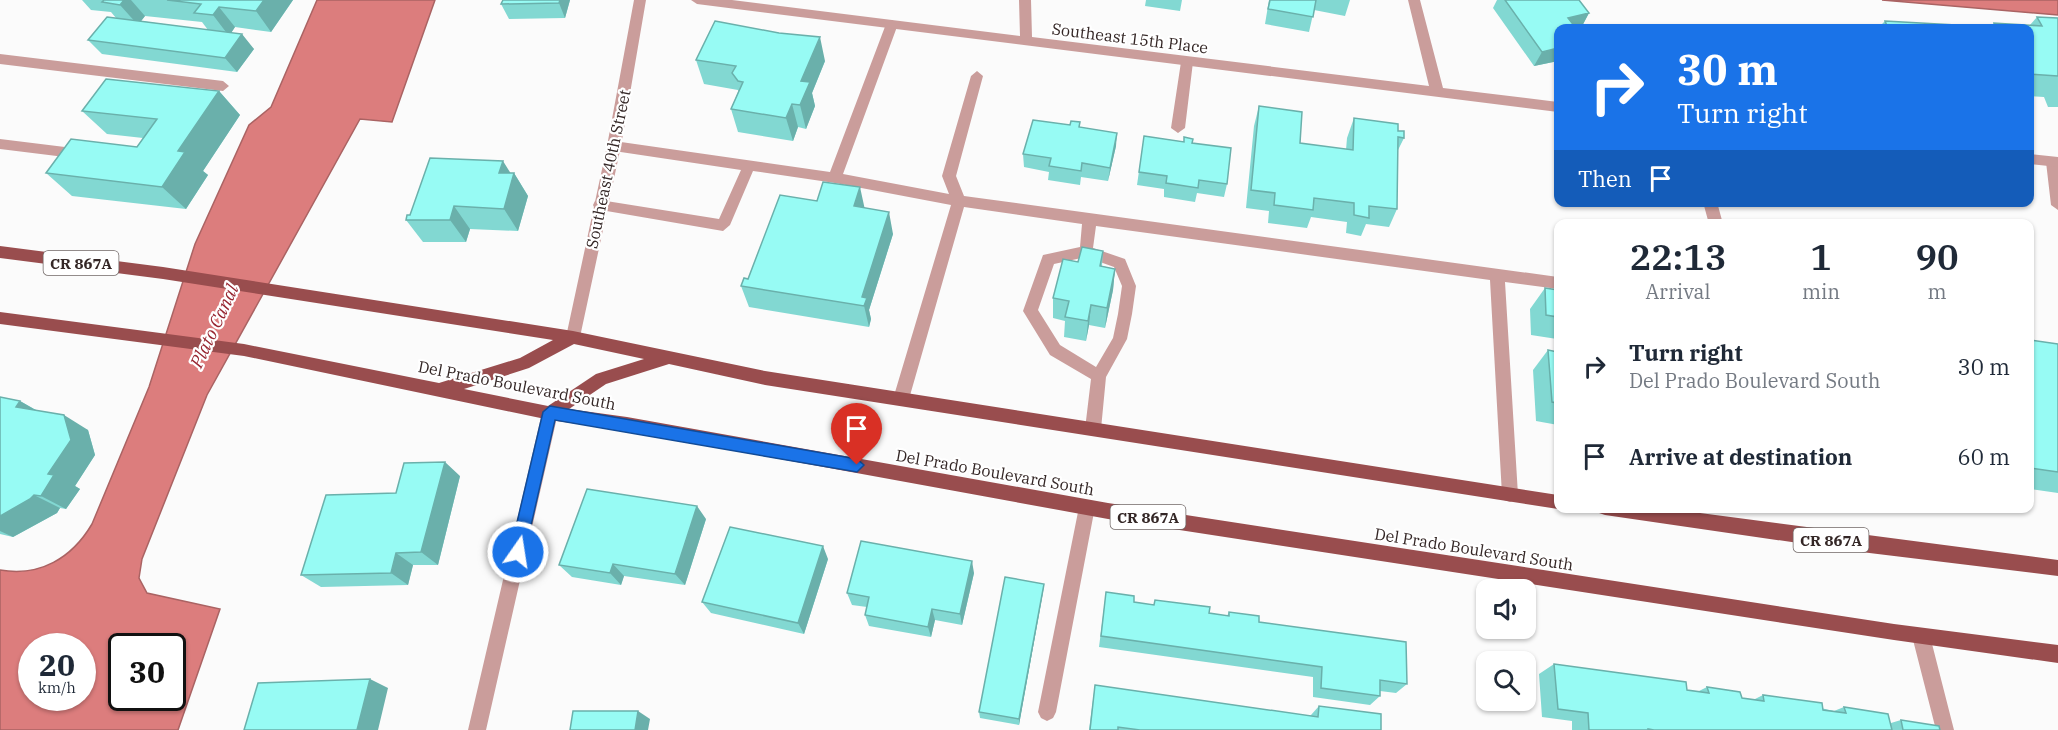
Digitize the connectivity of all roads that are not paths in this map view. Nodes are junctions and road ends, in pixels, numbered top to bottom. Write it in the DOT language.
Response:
graph roads {
  1 [pos="640,0"];
  2 [pos="697,0"];
  3 [pos="1026,0"];
  4 [pos="1414,0"];
  5 [pos="892,24"];
  6 [pos="1026,41"];
  7 [pos="0,59"];
  8 [pos="1187,62"];
  9 [pos="977,76"];
  10 [pos="223,86"];
  11 [pos="1437,91"];
  12 [pos="1554,106"];
  13 [pos="1178,128"];
  14 [pos="0,144"];
  15 [pos="614,146"];
  16 [pos="74,153"];
  17 [pos="2034,159"];
  18 [pos="2056,162"];
  19 [pos="749,166"];
  20 [pos="835,178"];
  21 [pos="959,201"];
  22 [pos="600,205"];
  23 [pos="2058,205"];
  24 [pos="1090,219"];
  25 [pos="1086,251"];
  26 [pos="0,252"];
  27 [pos="1497,276"];
  28 [pos="1554,283"];
  29 [pos="0,318"];
  30 [pos="573,337"];
  31 [pos="670,357"];
  32 [pos="1099,376"];
  33 [pos="439,390"];
  34 [pos="901,399"];
  35 [pos="550,412"];
  36 [pos="1093,429"];
  37 [pos="1510,495"];
  38 [pos="1554,501"];
  39 [pos="1087,507"];
  40 [pos="1640,513"];
  41 [pos="2058,568"];
  42 [pos="1921,636"];
  43 [pos="2058,654"];
  44 [pos="1047,712"];
  45 [pos="477,730"];
  46 [pos="1945,730"];
  1 -- 15 [label="street, Southeast 40th Street"];
  2 -- 5 [label="street, Southeast 15th Place"];
  3 -- 6 [label="street"];
  4 -- 11 [label="street"];
  5 -- 6 [label="street, Southeast 15th Place"];
  5 -- 20 [label="street"];
  6 -- 8 [label="street, Southeast 15th Place"];
  7 -- 10 [label="street"];
  8 -- 11 [label="street, Southeast 15th Place"];
  8 -- 13 [label="street"];
  9 -- 21 [label="street"];
  11 -- 12 [label="street, Southeast 15th Place"];
  14 -- 16 [label="street"];
  15 -- 19 [label="street"];
  15 -- 22 [label="street, Southeast 40th Street"];
  17 -- 18 [label="street"];
  18 -- 23 [label="street"];
  19 -- 20 [label="street"];
  19 -- 22 [label="street"];
  20 -- 21 [label="street"];
  21 -- 24 [label="street"];
  21 -- 34 [label="street"];
  22 -- 30 [label="street, Southeast 40th Street"];
  24 -- 25 [label="street"];
  24 -- 27 [label="street"];
  25 -- 32 [label="street"];
  25 -- 32 [label="street"];
  26 -- 30 [label="main road, CR 867A"];
  27 -- 28 [label="street"];
  27 -- 37 [label="street"];
  29 -- 33 [label="main road, Del Prado Boulevard South / CR 867A"];
  30 -- 31 [label="main road, CR 867A"];
  30 -- 33 [label="main road"];
  31 -- 34 [label="main road, CR 867A"];
  31 -- 35 [label="main road"];
  32 -- 36 [label="street"];
  33 -- 35 [label="main road, Del Prado Boulevard South / CR 867A"];
  34 -- 36 [label="main road, CR 867A"];
  35 -- 39 [label="main road, Del Prado Boulevard South / CR 867A"];
  35 -- 45 [label="street"];
  36 -- 37 [label="main road, CR 867A"];
  37 -- 38 [label="main road, CR 867A"];
  39 -- 42 [label="main road, Del Prado Boulevard South / CR 867A"];
  39 -- 44 [label="street"];
  40 -- 41 [label="main road, CR 867A"];
  42 -- 43 [label="main road, Del Prado Boulevard South / CR 867A"];
  42 -- 46 [label="street"];
}
